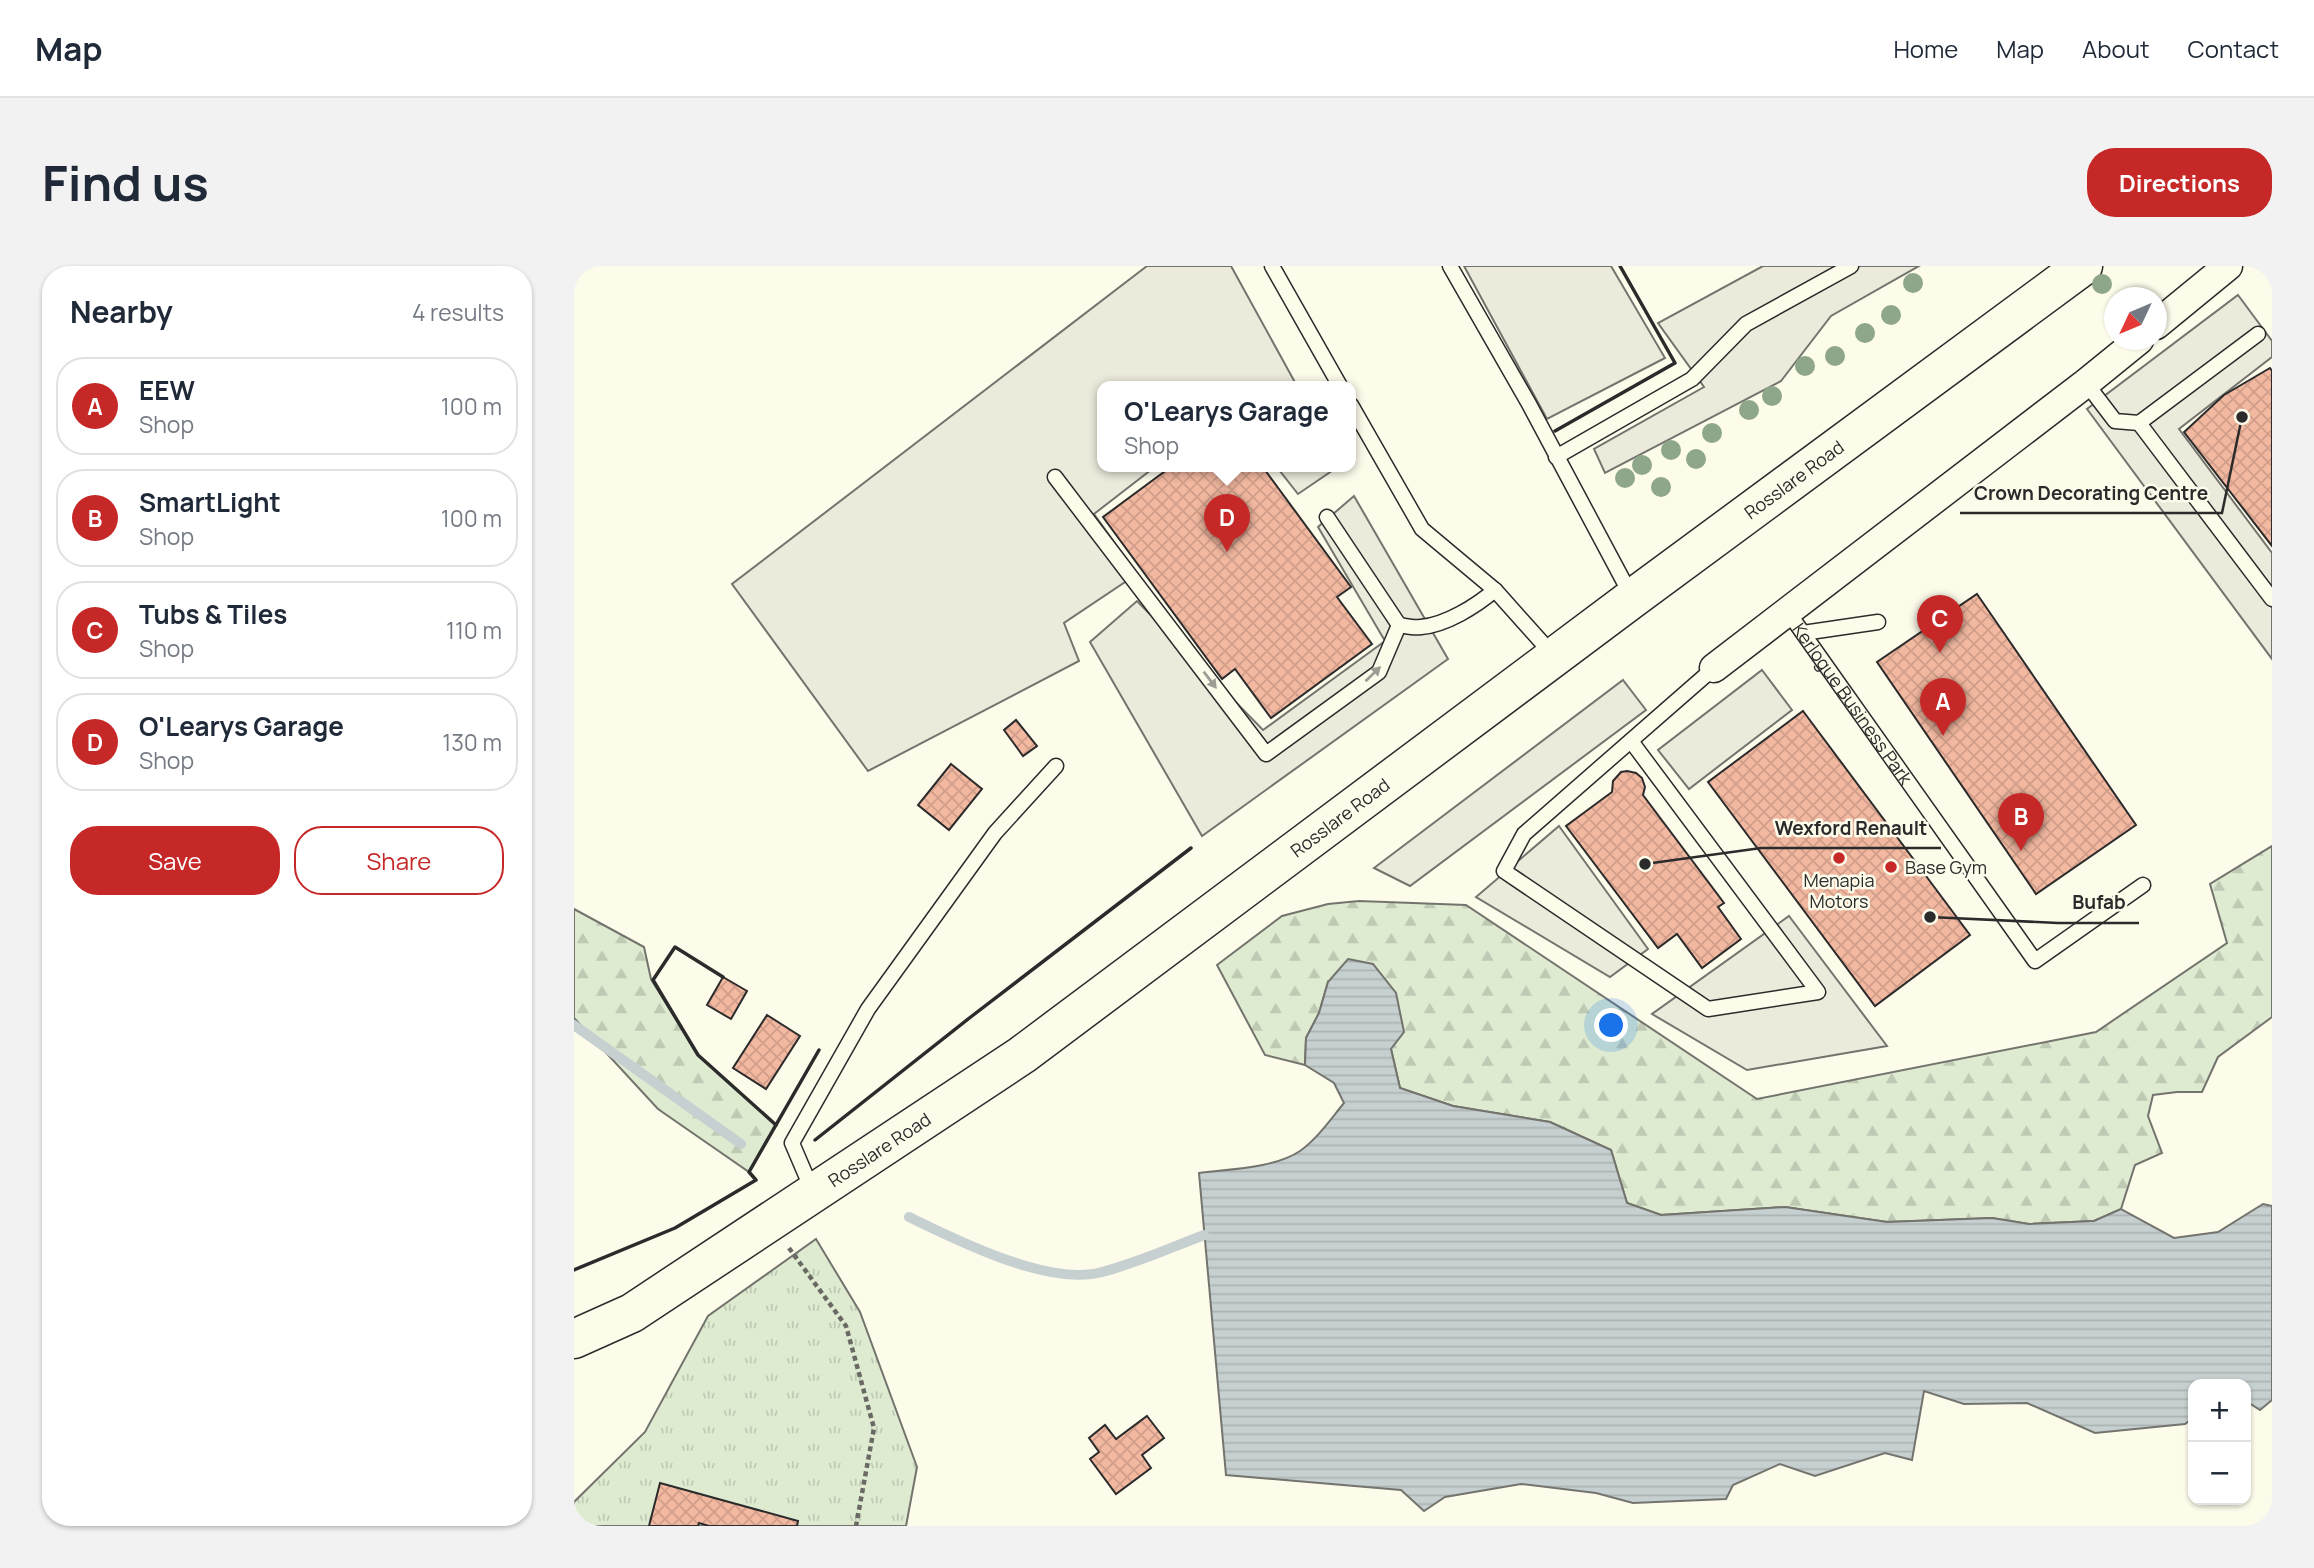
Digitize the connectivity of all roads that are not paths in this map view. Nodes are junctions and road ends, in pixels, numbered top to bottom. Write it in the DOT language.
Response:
graph roads {
  1 [pos="1272,266"];
  2 [pos="1450,266"];
  3 [pos="1851,266"];
  4 [pos="2083,266"];
  5 [pos="2228,266"];
  6 [pos="2167,317"];
  7 [pos="2258,334"];
  8 [pos="2127,350"];
  9 [pos="1337,381"];
  10 [pos="2086,383"];
  11 [pos="1356,414"];
  12 [pos="2139,423"];
  13 [pos="1556,457"];
  14 [pos="1055,477"];
  15 [pos="1327,516"];
  16 [pos="1495,590"];
  17 [pos="1633,598"];
  18 [pos="2272,599"];
  19 [pos="1878,622"];
  20 [pos="1796,623"];
  21 [pos="1399,625"];
  22 [pos="1555,657"];
  23 [pos="1714,668"];
  24 [pos="1631,741"];
  25 [pos="1056,766"];
  26 [pos="2143,885"];
  27 [pos="813,1193"];
  28 [pos="574,1339"];
  1 -- 9 [label="lane"];
  2 -- 13 [label="lane"];
  3 -- 13 [label="lane"];
  4 -- 17 [label="main road, Rosslare Road"];
  5 -- 6 [label="street"];
  7 -- 12 [label="lane"];
  8 -- 10 [label="street, Kerlogue Business Park"];
  10 -- 12 [label="lane"];
  10 -- 20 [label="street, Kerlogue Business Park"];
  11 -- 16 [label="lane"];
  12 -- 18 [label="lane"];
  13 -- 17 [label="lane"];
  14 -- 21 [label="lane, one-way"];
  15 -- 21 [label="lane"];
  16 -- 21 [label="lane"];
  16 -- 22 [label="lane"];
  17 -- 22 [label="main road, Rosslare Road"];
  19 -- 20 [label="lane"];
  20 -- 23 [label="street, Kerlogue Business Park"];
  20 -- 26 [label="lane, Kerlogue Business Park"];
  22 -- 27 [label="main road, Rosslare Road"];
  23 -- 24 [label="lane, Kerlogue Business Park"];
  24 -- 24 [label="lane, Kerlogue Business Park"];
  25 -- 27 [label="lane"];
  27 -- 28 [label="main road, Rosslare Road"];
}
